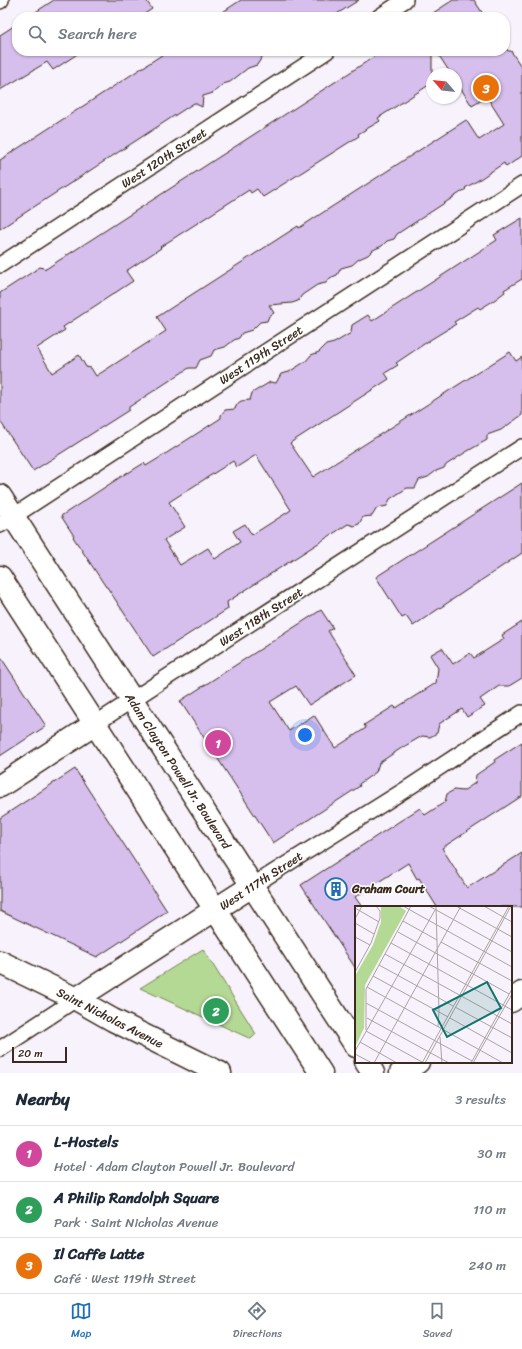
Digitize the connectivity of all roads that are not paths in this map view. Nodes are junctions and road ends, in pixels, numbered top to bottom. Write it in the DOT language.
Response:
graph roads {
  1 [pos="405,0"];
  2 [pos="387,12"];
  3 [pos="319,56"];
  4 [pos="522,185"];
  5 [pos="0,265"];
  6 [pos="522,447"];
  7 [pos="0,496"];
  8 [pos="7,521"];
  9 [pos="0,577"];
  10 [pos="132,700"];
  11 [pos="522,713"];
  12 [pos="95,724"];
  13 [pos="0,786"];
  14 [pos="252,886"];
  15 [pos="215,910"];
  16 [pos="0,962"];
  17 [pos="522,993"];
  18 [pos="76,999"];
  19 [pos="512,999"];
  20 [pos="355,1044"];
  21 [pos="0,1049"];
  22 [pos="367,1063"];
  23 [pos="416,1063"];
  24 [pos="220,1073"];
  25 [pos="322,1073"];
  26 [pos="373,1073"];
  27 [pos="401,1073"];
  1 -- 2 [label="street"];
  3 -- 5 [label="street, West 120th Street"];
  4 -- 8 [label="street, West 119th Street"];
  6 -- 10 [label="street, West 118th Street"];
  7 -- 8 [label="main road, Adam Clayton Powell Jr. Boulevard"];
  8 -- 10 [label="main road, Adam Clayton Powell Jr. Boulevard"];
  9 -- 12 [label="main road"];
  10 -- 12 [label="street, West 118th Street"];
  10 -- 14 [label="main road, Adam Clayton Powell Jr. Boulevard"];
  11 -- 14 [label="street, West 117th Street"];
  12 -- 13 [label="main road, West 118th Street"];
  12 -- 15 [label="main road"];
  14 -- 15 [label="main road, West 117th Street"];
  14 -- 20 [label="main road, Adam Clayton Powell Jr. Boulevard"];
  15 -- 18 [label="main road, West 117th Street"];
  15 -- 25 [label="main road"];
  16 -- 18 [label="main road, Saint Nicholas Avenue"];
  17 -- 19 [label="main road"];
  18 -- 21 [label="street, West 117th Street"];
  18 -- 24 [label="main road, Saint Nicholas Avenue"];
  22 -- 26 [label="main road"];
  23 -- 27 [label="main road"];
}
